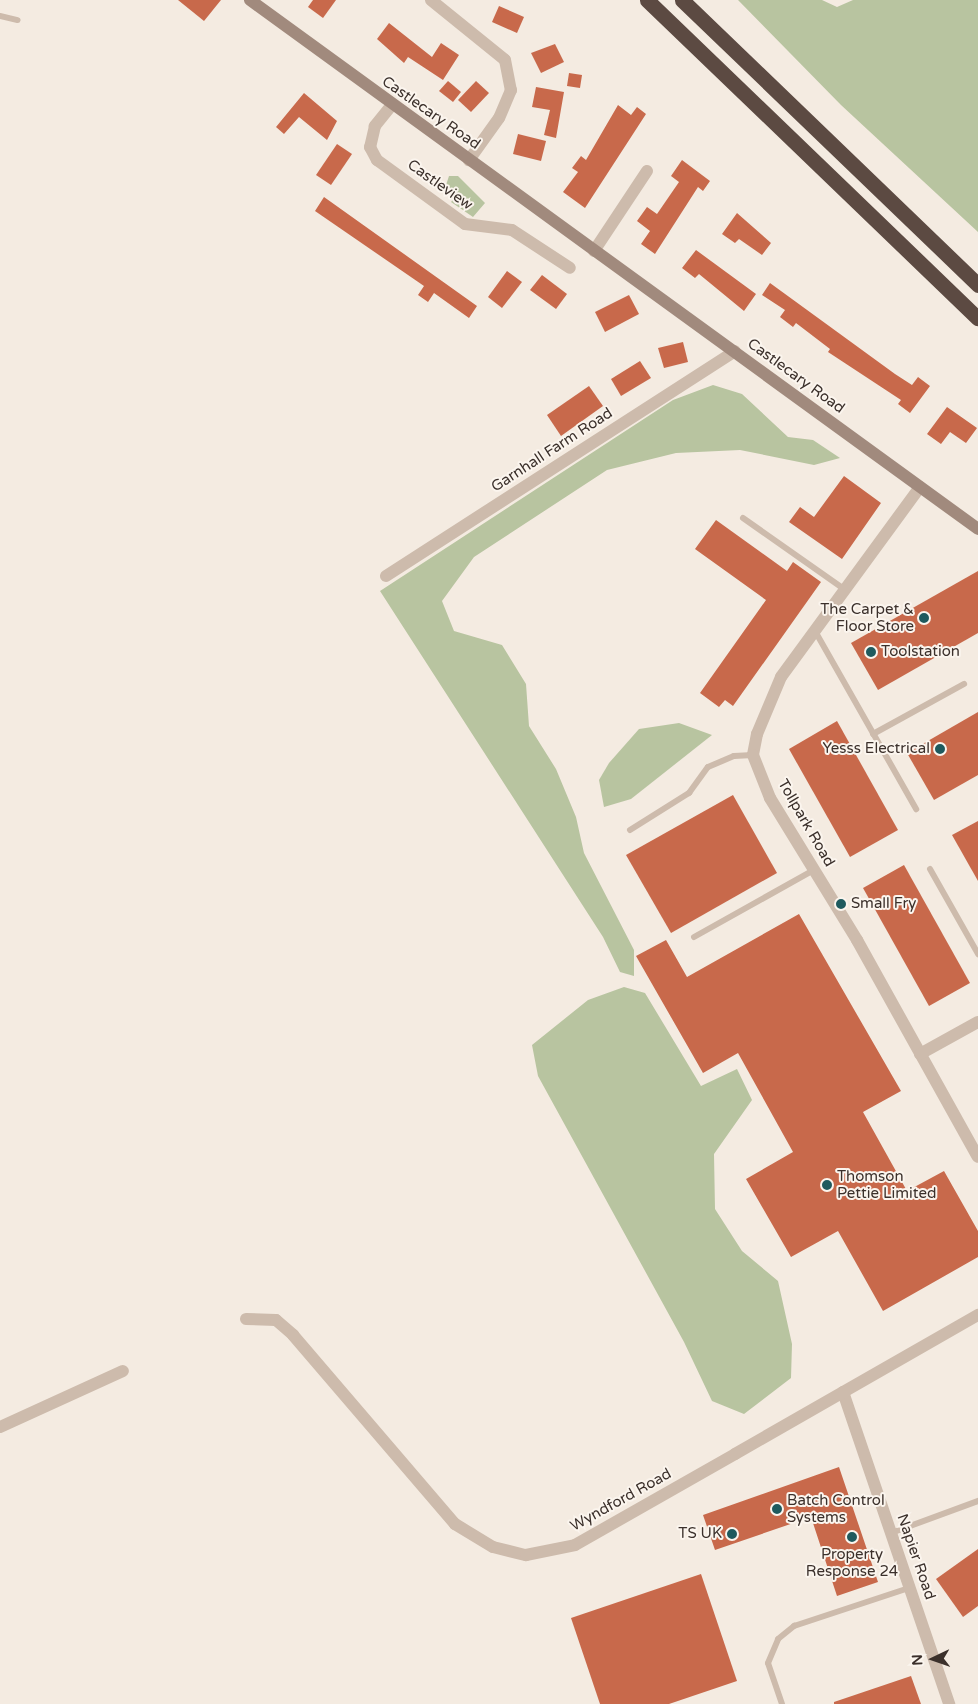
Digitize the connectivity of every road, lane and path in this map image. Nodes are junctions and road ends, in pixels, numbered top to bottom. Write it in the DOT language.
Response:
graph roads {
  1 [pos="250,0"];
  2 [pos="431,0"];
  3 [pos="646,0"];
  4 [pos="682,0"];
  5 [pos="0,16"];
  6 [pos="18,20"];
  7 [pos="391,106"];
  8 [pos="469,160"];
  9 [pos="648,171"];
  10 [pos="594,251"];
  11 [pos="570,268"];
  12 [pos="978,285"];
  13 [pos="978,318"];
  14 [pos="735,351"];
  15 [pos="920,487"];
  16 [pos="743,518"];
  17 [pos="978,529"];
  18 [pos="386,576"];
  19 [pos="844,589"];
  20 [pos="814,630"];
  21 [pos="964,684"];
  22 [pos="873,734"];
  23 [pos="753,755"];
  24 [pos="916,809"];
  25 [pos="630,830"];
  26 [pos="930,869"];
  27 [pos="814,870"];
  28 [pos="694,937"];
  29 [pos="978,954"];
  30 [pos="978,1022"];
  31 [pos="920,1054"];
  32 [pos="978,1157"];
  33 [pos="978,1315"];
  34 [pos="246,1319"];
  35 [pos="123,1371"];
  36 [pos="843,1392"];
  37 [pos="0,1427"];
  38 [pos="978,1501"];
  39 [pos="891,1533"];
  40 [pos="909,1588"];
  41 [pos="782,1704"];
  42 [pos="949,1704"];
  1 -- 7 [label="main road, Castlecary Road"];
  2 -- 8 [label="street"];
  3 -- 13 [label="highway"];
  4 -- 12 [label="highway"];
  5 -- 6 [label="lane"];
  7 -- 8 [label="main road, Castlecary Road"];
  7 -- 11 [label="street, Castleview"];
  8 -- 10 [label="main road, Castlecary Road"];
  9 -- 10 [label="street"];
  10 -- 14 [label="main road, Castlecary Road"];
  14 -- 15 [label="main road, Castlecary Road"];
  14 -- 18 [label="street, Garnhall Farm Road"];
  15 -- 17 [label="main road, Castlecary Road"];
  15 -- 19 [label="street"];
  16 -- 19 [label="lane"];
  19 -- 20 [label="street"];
  20 -- 22 [label="lane"];
  20 -- 23 [label="street"];
  21 -- 22 [label="lane"];
  22 -- 24 [label="lane"];
  23 -- 25 [label="lane"];
  23 -- 27 [label="street, Tollpark Road"];
  26 -- 29 [label="lane"];
  27 -- 28 [label="lane"];
  27 -- 31 [label="street, Tollpark Road"];
  30 -- 31 [label="street"];
  31 -- 32 [label="street, Tollpark Road"];
  33 -- 36 [label="street, Wyndford Road"];
  34 -- 36 [label="street, Wyndford Road"];
  35 -- 37 [label="street"];
  36 -- 39 [label="street, Napier Road"];
  38 -- 39 [label="lane"];
  39 -- 40 [label="street, Napier Road"];
  40 -- 41 [label="lane"];
  40 -- 42 [label="street, Napier Road"];
}
